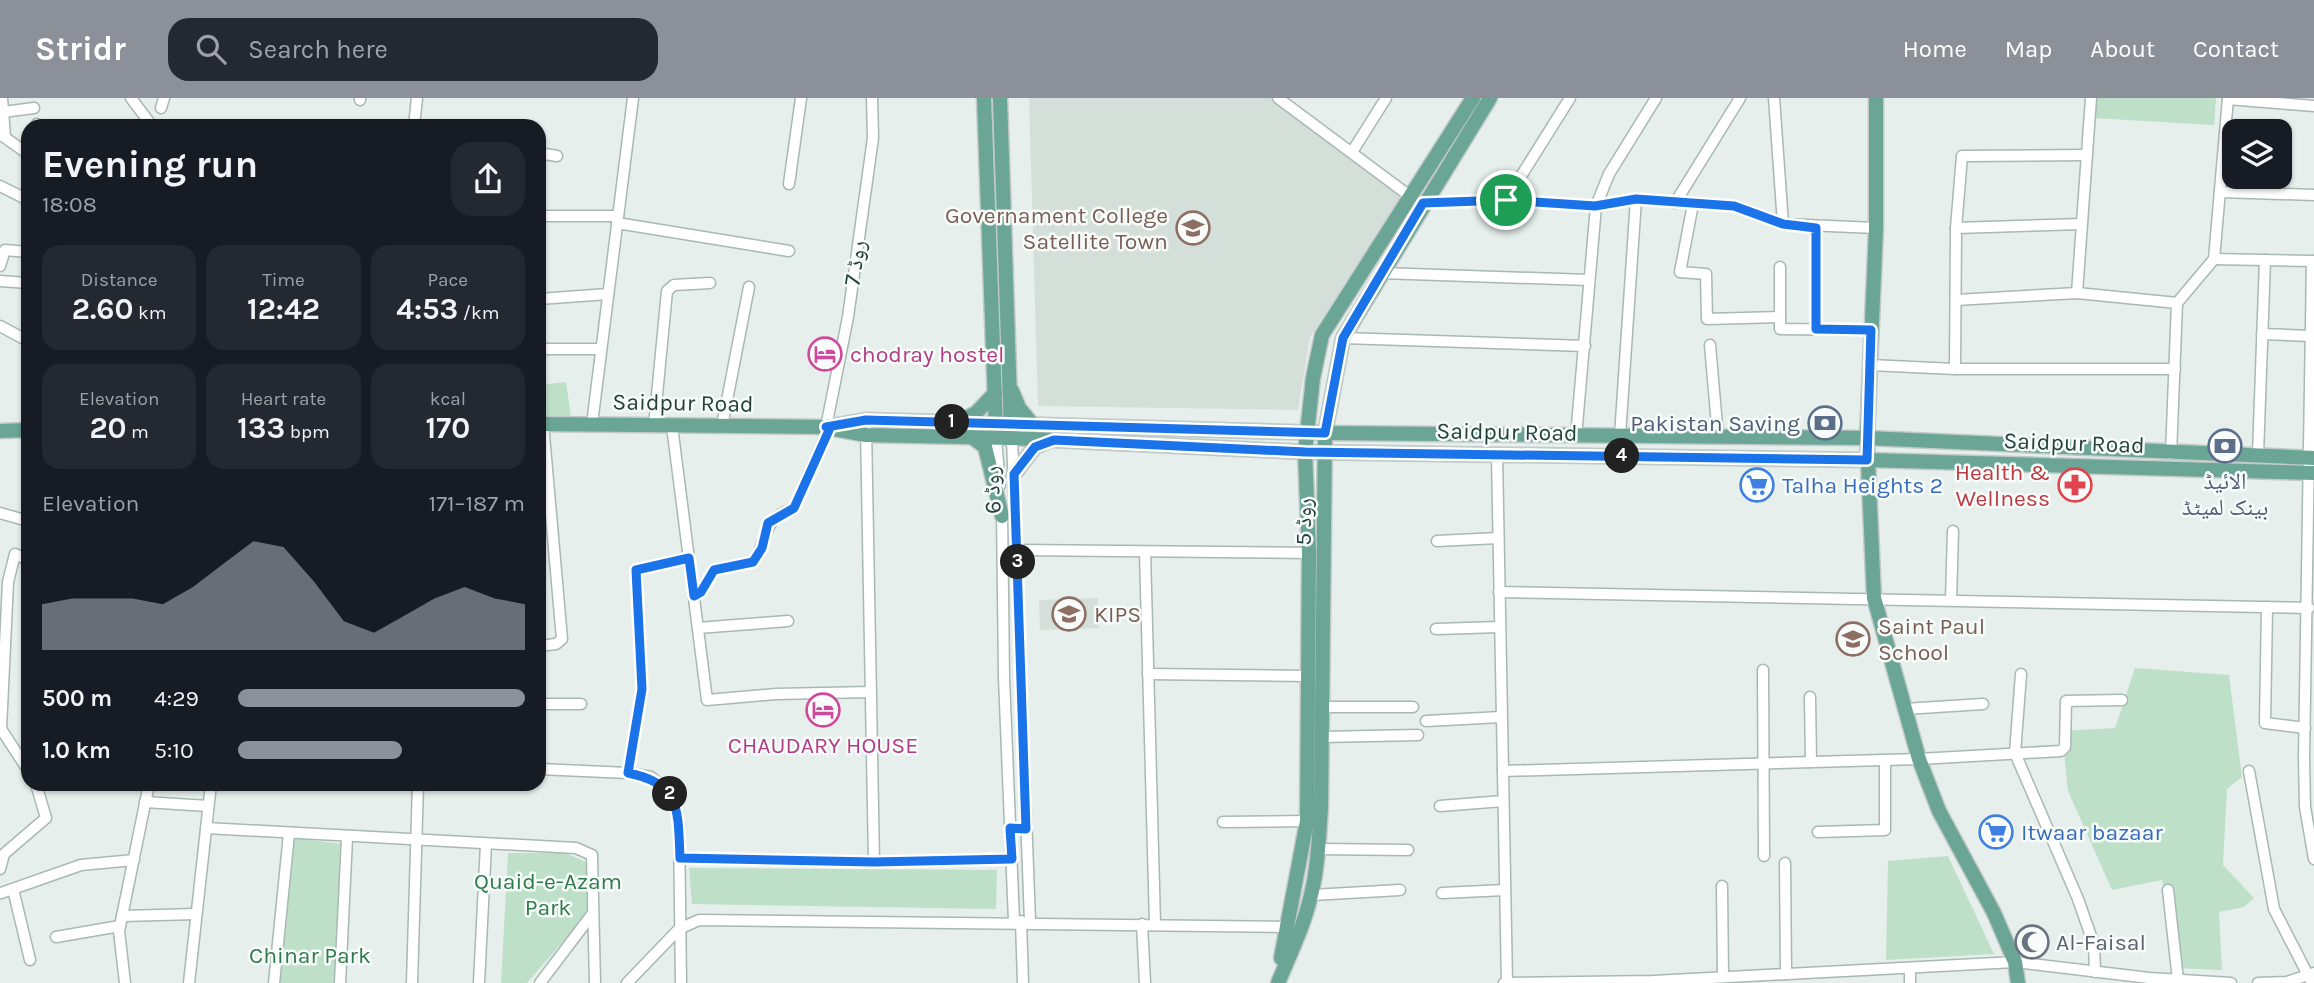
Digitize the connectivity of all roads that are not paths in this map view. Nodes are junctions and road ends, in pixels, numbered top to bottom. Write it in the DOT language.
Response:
graph roads {
  1 [pos="2,98"];
  2 [pos="131,98"];
  3 [pos="417,98"];
  4 [pos="633,98"];
  5 [pos="801,98"];
  6 [pos="872,98"];
  7 [pos="984,98"];
  8 [pos="1000,98"];
  9 [pos="1278,98"];
  10 [pos="1386,98"];
  11 [pos="1473,98"];
  12 [pos="1490,98"];
  13 [pos="1570,98"];
  14 [pos="1656,98"];
  15 [pos="1740,98"];
  16 [pos="1774,98"];
  17 [pos="1876,98"];
  18 [pos="2091,98"];
  19 [pos="2228,98"];
  20 [pos="2314,106"];
  21 [pos="34,108"];
  22 [pos="3,113"];
  23 [pos="147,119"];
  24 [pos="415,119"];
  25 [pos="3,135"];
  26 [pos="21,147"];
  27 [pos="1352,152"];
  28 [pos="546,154"];
  29 [pos="2087,155"];
  30 [pos="557,156"];
  31 [pos="789,184"];
  32 [pos="0,186"];
  33 [pos="2220,192"];
  34 [pos="2314,195"];
  35 [pos="21,196"];
  36 [pos="1636,199"];
  37 [pos="1417,200"];
  38 [pos="1506,200"];
  39 [pos="1675,203"];
  40 [pos="1693,204"];
  41 [pos="1595,206"];
  42 [pos="546,216"];
  43 [pos="617,220"];
  44 [pos="1783,224"];
  45 [pos="2082,224"];
  46 [pos="1816,228"];
  47 [pos="1876,228"];
  48 [pos="1956,228"];
  49 [pos="21,251"];
  50 [pos="789,251"];
  51 [pos="2214,259"];
  52 [pos="2265,260"];
  53 [pos="2313,261"];
  54 [pos="0,266"];
  55 [pos="1780,267"];
  56 [pos="1381,273"];
  57 [pos="1590,280"];
  58 [pos="0,281"];
  59 [pos="21,282"];
  60 [pos="710,283"];
  61 [pos="749,287"];
  62 [pos="2077,293"];
  63 [pos="608,294"];
  64 [pos="546,298"];
  65 [pos="1956,300"];
  66 [pos="2177,303"];
  67 [pos="1780,317"];
  68 [pos="0,326"];
  69 [pos="1816,329"];
  70 [pos="1871,330"];
  71 [pos="2262,334"];
  72 [pos="2311,336"];
  73 [pos="21,337"];
  74 [pos="1343,338"];
  75 [pos="1710,345"];
  76 [pos="1585,346"];
  77 [pos="546,349"];
  78 [pos="601,349"];
  79 [pos="1870,365"];
  80 [pos="1955,369"];
  81 [pos="2175,369"];
  82 [pos="1008,380"];
  83 [pos="995,393"];
  84 [pos="866,420"];
  85 [pos="959,422"];
  86 [pos="546,424"];
  87 [pos="592,425"];
  88 [pos="1033,425"];
  89 [pos="654,426"];
  90 [pos="673,426"];
  91 [pos="722,426"];
  92 [pos="828,428"];
  93 [pos="1006,428"];
  94 [pos="21,430"];
  95 [pos="0,431"];
  96 [pos="1306,432"];
  97 [pos="1325,433"];
  98 [pos="866,435"];
  99 [pos="1620,436"];
  100 [pos="1576,437"];
  101 [pos="1718,437"];
  102 [pos="973,438"];
  103 [pos="1867,438"];
  104 [pos="996,439"];
  105 [pos="1054,440"];
  106 [pos="1326,451"];
  107 [pos="1305,452"];
  108 [pos="1497,454"];
  109 [pos="2171,454"];
  110 [pos="2258,454"];
  111 [pos="2312,458"];
  112 [pos="1867,460"];
  113 [pos="1014,474"];
  114 [pos="2312,474"];
  115 [pos="0,513"];
  116 [pos="1002,516"];
  117 [pos="21,519"];
  118 [pos="546,522"];
  119 [pos="1953,531"];
  120 [pos="1498,538"];
  121 [pos="1437,541"];
  122 [pos="1018,550"];
  123 [pos="1144,552"];
  124 [pos="1309,553"];
  125 [pos="21,557"];
  126 [pos="689,558"];
  127 [pos="2312,575"];
  128 [pos="4,581"];
  129 [pos="1499,592"];
  130 [pos="694,596"];
  131 [pos="1874,598"];
  132 [pos="1951,600"];
  133 [pos="2267,607"];
  134 [pos="2309,608"];
  135 [pos="788,621"];
  136 [pos="1500,626"];
  137 [pos="698,628"];
  138 [pos="1436,629"];
  139 [pos="2,642"];
  140 [pos="546,645"];
  141 [pos="1763,670"];
  142 [pos="1148,674"];
  143 [pos="2021,674"];
  144 [pos="1309,676"];
  145 [pos="1004,678"];
  146 [pos="1019,679"];
  147 [pos="871,692"];
  148 [pos="1810,697"];
  149 [pos="1,699"];
  150 [pos="2122,700"];
  151 [pos="546,704"];
  152 [pos="1983,704"];
  153 [pos="581,705"];
  154 [pos="1413,707"];
  155 [pos="1322,708"];
  156 [pos="1905,709"];
  157 [pos="1501,718"];
  158 [pos="1426,721"];
  159 [pos="2305,728"];
  160 [pos="0,729"];
  161 [pos="1418,735"];
  162 [pos="1322,737"];
  163 [pos="2015,752"];
  164 [pos="2309,758"];
  165 [pos="1919,759"];
  166 [pos="21,760"];
  167 [pos="1885,760"];
  168 [pos="1811,762"];
  169 [pos="1764,763"];
  170 [pos="546,769"];
  171 [pos="1503,771"];
  172 [pos="2249,771"];
  173 [pos="628,773"];
  174 [pos="38,791"];
  175 [pos="147,791"];
  176 [pos="210,791"];
  177 [pos="418,791"];
  178 [pos="145,802"];
  179 [pos="1503,802"];
  180 [pos="208,806"];
  181 [pos="1440,806"];
  182 [pos="1307,821"];
  183 [pos="1223,822"];
  184 [pos="206,828"];
  185 [pos="1010,828"];
  186 [pos="1026,829"];
  187 [pos="1818,832"];
  188 [pos="289,834"];
  189 [pos="347,838"];
  190 [pos="418,841"];
  191 [pos="486,844"];
  192 [pos="1318,849"];
  193 [pos="1408,850"];
  194 [pos="1764,856"];
  195 [pos="680,858"];
  196 [pos="1012,859"];
  197 [pos="2314,859"];
  198 [pos="134,860"];
  199 [pos="874,862"];
  200 [pos="1785,863"];
  201 [pos="0,869"];
  202 [pos="0,884"];
  203 [pos="1722,886"];
  204 [pos="13,889"];
  205 [pos="1400,890"];
  206 [pos="1505,890"];
  207 [pos="2168,890"];
  208 [pos="1442,893"];
  209 [pos="0,894"];
  210 [pos="1312,895"];
  211 [pos="593,913"];
  212 [pos="197,914"];
  213 [pos="121,921"];
  214 [pos="1022,922"];
  215 [pos="1142,924"];
  216 [pos="1155,924"];
  217 [pos="1295,927"];
  218 [pos="679,929"];
  219 [pos="56,937"];
  220 [pos="30,960"];
  221 [pos="2015,962"];
  222 [pos="1910,968"];
  223 [pos="1862,970"];
  224 [pos="2095,972"];
  225 [pos="1786,974"];
  226 [pos="1723,977"];
  227 [pos="1815,978"];
  228 [pos="2312,978"];
  229 [pos="2114,979"];
  230 [pos="2178,980"];
  231 [pos="2150,981"];
  232 [pos="1653,982"];
  233 [pos="125,983"];
  234 [pos="189,983"];
  235 [pos="274,983"];
  236 [pos="340,983"];
  237 [pos="412,983"];
  238 [pos="479,983"];
  239 [pos="540,983"];
  240 [pos="595,983"];
  241 [pos="628,983"];
  242 [pos="681,983"];
  243 [pos="1023,983"];
  244 [pos="1145,983"];
  245 [pos="1276,983"];
  246 [pos="1505,983"];
  247 [pos="1863,983"];
  248 [pos="1910,983"];
  249 [pos="2018,983"];
  250 [pos="2231,983"];
  251 [pos="2258,983"];
  1 -- 22 [label="street"];
  2 -- 23 [label="street"];
  3 -- 24 [label="street"];
  4 -- 43 [label="street"];
  5 -- 31 [label="street"];
  6 -- 92 [label="street, روڈ 7"];
  7 -- 83 [label="main road, روڈ 6"];
  8 -- 82 [label="main road, روڈ 6"];
  9 -- 27 [label="street"];
  10 -- 27 [label="street"];
  11 -- 37 [label="main road, روڈ 5"];
  12 -- 37 [label="main road, روڈ 5"];
  13 -- 38 [label="street"];
  14 -- 41 [label="street"];
  15 -- 39 [label="street"];
  16 -- 44 [label="street"];
  17 -- 47 [label="main road"];
  18 -- 29 [label="street"];
  19 -- 20 [label="street"];
  19 -- 33 [label="street"];
  21 -- 22 [label="street"];
  22 -- 25 [label="street"];
  25 -- 26 [label="street"];
  27 -- 37 [label="street"];
  28 -- 30 [label="street"];
  29 -- 45 [label="street"];
  29 -- 48 [label="street"];
  32 -- 35 [label="street"];
  33 -- 34 [label="street"];
  33 -- 51 [label="street"];
  36 -- 39 [label="street"];
  36 -- 41 [label="street"];
  36 -- 99 [label="street"];
  37 -- 38 [label="street"];
  37 -- 56 [label="main road, روڈ 5"];
  37 -- 96 [label="main road, روڈ 5"];
  38 -- 41 [label="street"];
  39 -- 40 [label="street"];
  40 -- 44 [label="street"];
  40 -- 67 [label="street"];
  41 -- 57 [label="street"];
  42 -- 43 [label="street"];
  43 -- 50 [label="street"];
  43 -- 63 [label="street"];
  44 -- 46 [label="street"];
  45 -- 48 [label="street"];
  45 -- 62 [label="street"];
  46 -- 47 [label="street"];
  46 -- 69 [label="street"];
  47 -- 70 [label="main road"];
  48 -- 65 [label="street"];
  49 -- 54 [label="street"];
  51 -- 52 [label="street"];
  51 -- 66 [label="street"];
  52 -- 53 [label="street"];
  52 -- 71 [label="street"];
  53 -- 72 [label="street"];
  55 -- 67 [label="street"];
  56 -- 57 [label="street"];
  56 -- 74 [label="main road, روڈ 5"];
  57 -- 76 [label="street"];
  58 -- 59 [label="street"];
  60 -- 89 [label="street"];
  61 -- 91 [label="street"];
  62 -- 65 [label="street"];
  62 -- 66 [label="street"];
  63 -- 64 [label="street"];
  63 -- 78 [label="street"];
  65 -- 80 [label="street"];
  66 -- 81 [label="street"];
  67 -- 69 [label="street"];
  68 -- 73 [label="street"];
  69 -- 70 [label="street"];
  70 -- 79 [label="main road"];
  71 -- 72 [label="street"];
  71 -- 110 [label="street"];
  72 -- 111 [label="street"];
  74 -- 76 [label="street"];
  74 -- 97 [label="main road, روڈ 5"];
  75 -- 101 [label="street"];
  76 -- 100 [label="street"];
  77 -- 78 [label="street"];
  78 -- 87 [label="street"];
  79 -- 80 [label="street"];
  79 -- 103 [label="main road"];
  80 -- 81 [label="street"];
  81 -- 109 [label="street"];
  82 -- 88 [label="main road"];
  82 -- 93 [label="main road, روڈ 6"];
  83 -- 85 [label="main road"];
  83 -- 93 [label="main road, روڈ 6"];
  84 -- 85 [label="main road, Saidpur Road"];
  84 -- 92 [label="main road, Saidpur Road"];
  84 -- 98 [label="street"];
  85 -- 93 [label="main road, Saidpur Road"];
  86 -- 87 [label="main road, Saidpur Road"];
  87 -- 89 [label="main road, Saidpur Road"];
  88 -- 93 [label="main road, Saidpur Road"];
  88 -- 96 [label="main road, Saidpur Road"];
  89 -- 90 [label="main road, Saidpur Road"];
  90 -- 91 [label="main road, Saidpur Road"];
  90 -- 126 [label="street"];
  91 -- 92 [label="main road, Saidpur Road"];
  92 -- 98 [label="main road, Saidpur Road"];
  92 -- 130 [label="street, روڈ 7"];
  93 -- 104 [label="main road, روڈ 6"];
  93 -- 105 [label="main road, Saidpur Road"];
  93 -- 113 [label="street, روڈ 6"];
  94 -- 95 [label="main road"];
  96 -- 97 [label="main road, Saidpur Road"];
  96 -- 107 [label="main road, روڈ 5"];
  97 -- 100 [label="main road, Saidpur Road"];
  97 -- 106 [label="main road, روڈ 5"];
  98 -- 102 [label="main road, Saidpur Road"];
  98 -- 147 [label="street"];
  99 -- 100 [label="main road, Saidpur Road"];
  99 -- 101 [label="main road, Saidpur Road"];
  101 -- 103 [label="main road, Saidpur Road"];
  102 -- 104 [label="main road, Saidpur Road"];
  102 -- 116 [label="main road"];
  103 -- 109 [label="main road, Saidpur Road"];
  103 -- 112 [label="main road"];
  104 -- 116 [label="street, روڈ 6"];
  105 -- 107 [label="main road, Saidpur Road"];
  105 -- 113 [label="main road"];
  106 -- 107 [label="main road, Saidpur Road"];
  106 -- 108 [label="main road, Saidpur Road"];
  106 -- 155 [label="main road, روڈ 5"];
  107 -- 124 [label="main road, روڈ 5"];
  108 -- 112 [label="main road, Saidpur Road"];
  108 -- 120 [label="street"];
  109 -- 110 [label="main road, Saidpur Road"];
  110 -- 111 [label="main road, Saidpur Road"];
  111 -- 114 [label="street"];
  112 -- 114 [label="main road, Saidpur Road"];
  112 -- 131 [label="main road"];
  113 -- 122 [label="street, روڈ 6"];
  114 -- 127 [label="street"];
  115 -- 117 [label="street"];
  116 -- 145 [label="street, روڈ 6"];
  118 -- 140 [label="street"];
  119 -- 132 [label="street"];
  120 -- 121 [label="street"];
  120 -- 129 [label="street"];
  122 -- 123 [label="street"];
  122 -- 146 [label="street, روڈ 6"];
  123 -- 124 [label="street"];
  123 -- 142 [label="street"];
  124 -- 144 [label="main road, روڈ 5"];
  125 -- 128 [label="street"];
  126 -- 130 [label="street"];
  126 -- 173 [label="street"];
  127 -- 134 [label="street"];
  128 -- 139 [label="street"];
  129 -- 131 [label="street"];
  129 -- 136 [label="street"];
  130 -- 137 [label="street"];
  131 -- 132 [label="street"];
  131 -- 156 [label="main road"];
  132 -- 133 [label="street"];
  133 -- 134 [label="street"];
  133 -- 159 [label="street"];
  134 -- 159 [label="street"];
  135 -- 137 [label="street"];
  136 -- 138 [label="street"];
  136 -- 157 [label="street"];
  137 -- 147 [label="street"];
  139 -- 149 [label="street"];
  141 -- 169 [label="street"];
  142 -- 144 [label="street"];
  142 -- 216 [label="street"];
  143 -- 163 [label="street"];
  144 -- 182 [label="main road, روڈ 5"];
  145 -- 146 [label="street"];
  145 -- 185 [label="street, روڈ 6"];
  146 -- 186 [label="street, روڈ 6"];
  147 -- 199 [label="street"];
  148 -- 168 [label="street"];
  149 -- 160 [label="street"];
  150 -- 163 [label="street"];
  151 -- 153 [label="street"];
  152 -- 156 [label="street"];
  154 -- 155 [label="street"];
  155 -- 162 [label="main road, روڈ 5"];
  156 -- 165 [label="main road"];
  157 -- 158 [label="street"];
  157 -- 171 [label="street"];
  159 -- 164 [label="street"];
  160 -- 166 [label="street"];
  161 -- 162 [label="street"];
  162 -- 192 [label="main road, روڈ 5"];
  163 -- 165 [label="street"];
  163 -- 224 [label="street"];
  164 -- 197 [label="street"];
  165 -- 167 [label="street"];
  165 -- 221 [label="main road"];
  167 -- 168 [label="street"];
  167 -- 187 [label="street"];
  168 -- 169 [label="street"];
  169 -- 171 [label="street"];
  169 -- 194 [label="street"];
  170 -- 173 [label="street"];
  171 -- 179 [label="street"];
  172 -- 228 [label="street"];
  173 -- 195 [label="street"];
  174 -- 201 [label="street"];
  175 -- 178 [label="street"];
  176 -- 180 [label="street"];
  177 -- 190 [label="street"];
  178 -- 180 [label="street"];
  178 -- 198 [label="street"];
  179 -- 181 [label="street"];
  179 -- 206 [label="street"];
  180 -- 184 [label="street"];
  182 -- 183 [label="street"];
  182 -- 217 [label="main road, روڈ 5"];
  184 -- 188 [label="street"];
  184 -- 212 [label="street"];
  185 -- 186 [label="street"];
  185 -- 196 [label="street, روڈ 6"];
  186 -- 214 [label="street, روڈ 6"];
  188 -- 189 [label="street"];
  188 -- 235 [label="street"];
  189 -- 190 [label="street"];
  189 -- 236 [label="street"];
  190 -- 191 [label="street"];
  190 -- 237 [label="street"];
  191 -- 211 [label="street"];
  191 -- 238 [label="street"];
  192 -- 193 [label="street"];
  192 -- 210 [label="main road, روڈ 5"];
  195 -- 199 [label="street"];
  195 -- 218 [label="street"];
  196 -- 199 [label="street"];
  196 -- 214 [label="street, روڈ 6"];
  198 -- 204 [label="street"];
  198 -- 213 [label="street"];
  200 -- 225 [label="street"];
  202 -- 209 [label="street"];
  203 -- 226 [label="street"];
  204 -- 209 [label="street"];
  204 -- 220 [label="street"];
  205 -- 210 [label="street"];
  206 -- 208 [label="street"];
  206 -- 246 [label="street"];
  207 -- 230 [label="street"];
  210 -- 217 [label="main road, روڈ 5"];
  211 -- 239 [label="street"];
  211 -- 240 [label="street"];
  212 -- 213 [label="street"];
  212 -- 234 [label="street"];
  213 -- 219 [label="street"];
  213 -- 233 [label="street"];
  214 -- 215 [label="street"];
  214 -- 218 [label="street"];
  214 -- 243 [label="street, روڈ 6"];
  215 -- 216 [label="street"];
  215 -- 244 [label="street"];
  216 -- 217 [label="street"];
  217 -- 245 [label="main road, روڈ 5"];
  218 -- 241 [label="street"];
  218 -- 242 [label="street"];
  221 -- 222 [label="street"];
  221 -- 224 [label="street"];
  221 -- 249 [label="main road"];
  222 -- 223 [label="street"];
  222 -- 248 [label="street"];
  223 -- 227 [label="street"];
  223 -- 247 [label="street"];
  224 -- 229 [label="street"];
  225 -- 226 [label="street"];
  225 -- 227 [label="street"];
  226 -- 232 [label="street"];
  228 -- 251 [label="street"];
  229 -- 231 [label="street"];
  230 -- 231 [label="street"];
  230 -- 250 [label="street"];
  232 -- 246 [label="street"];
}
